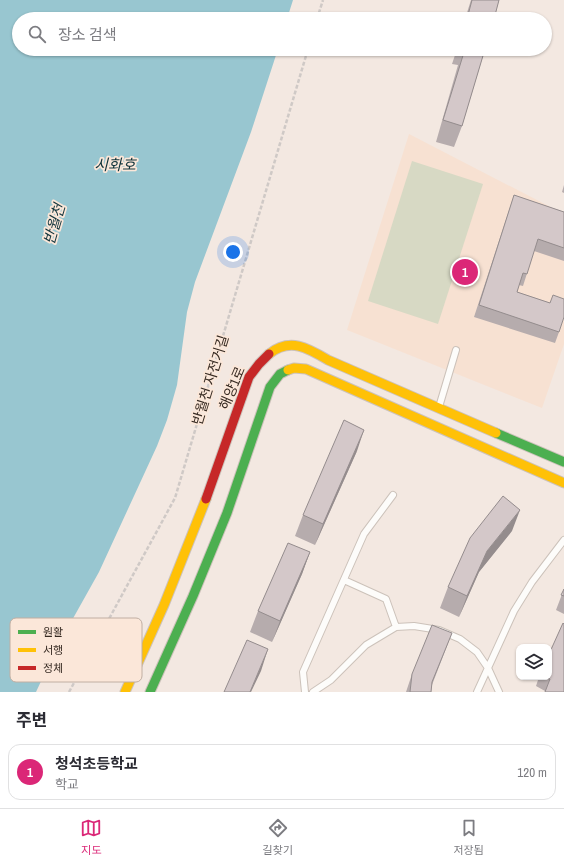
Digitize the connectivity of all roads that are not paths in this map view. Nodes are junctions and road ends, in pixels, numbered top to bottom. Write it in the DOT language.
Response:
graph roads {
  1 [pos="456,350"];
  2 [pos="438,408"];
  3 [pos="564,462"];
  4 [pos="564,482"];
  5 [pos="393,495"];
  6 [pos="564,540"];
  7 [pos="344,580"];
  8 [pos="396,627"];
  9 [pos="142,655"];
  10 [pos="488,668"];
  11 [pos="130,682"];
  12 [pos="126,692"];
  13 [pos="150,692"];
  14 [pos="305,692"];
  15 [pos="313,692"];
  16 [pos="477,692"];
  17 [pos="499,692"];
  1 -- 2 [label="lane"];
  2 -- 3 [label="street, 해양1로"];
  2 -- 9 [label="street, 해양1로"];
  4 -- 13 [label="street"];
  5 -- 7 [label="lane"];
  6 -- 10 [label="lane"];
  7 -- 8 [label="lane"];
  7 -- 14 [label="lane"];
  8 -- 10 [label="lane"];
  8 -- 15 [label="lane"];
  10 -- 16 [label="lane"];
  10 -- 17 [label="lane"];
  11 -- 12 [label="street, 해양1로"];
}
